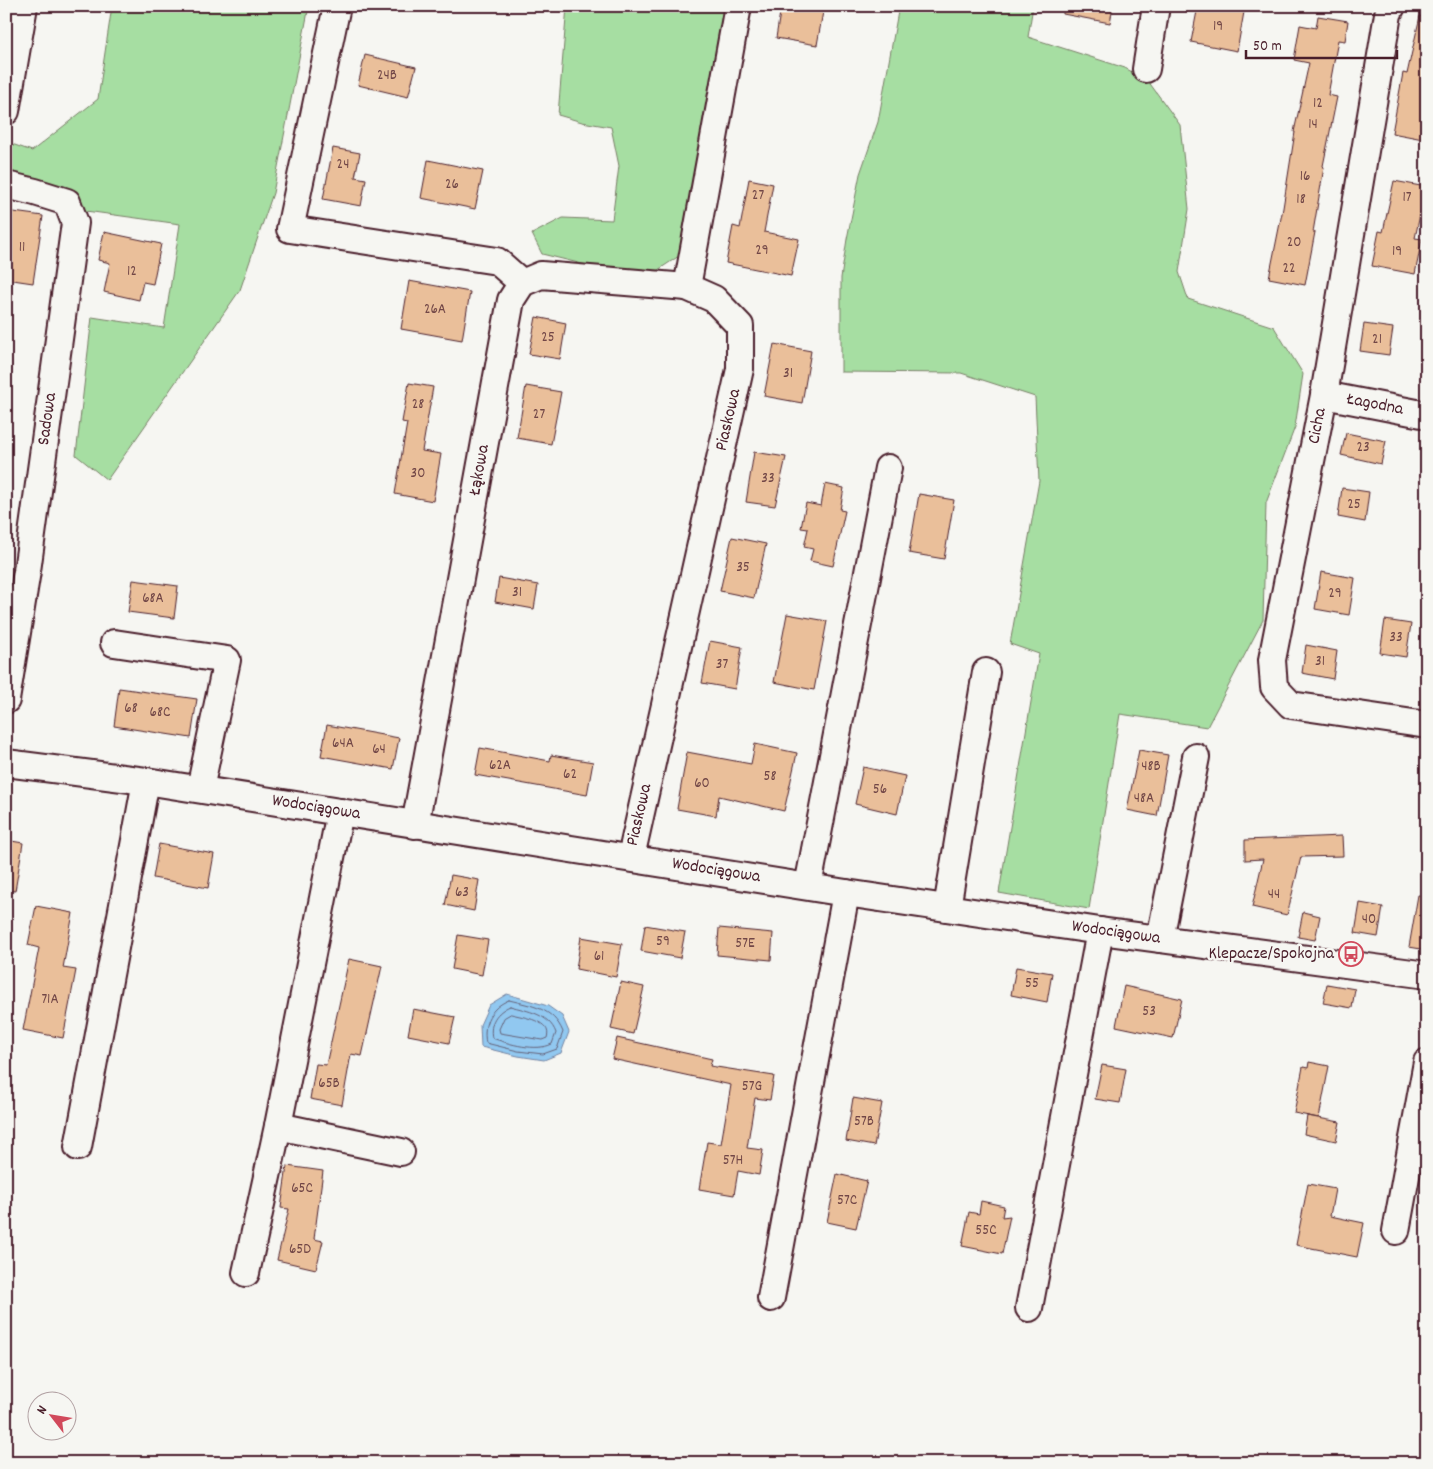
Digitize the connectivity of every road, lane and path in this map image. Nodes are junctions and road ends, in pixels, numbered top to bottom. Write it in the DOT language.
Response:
graph roads {
  1 [pos="24,6"];
  2 [pos="337,6"];
  3 [pos="738,6"];
  4 [pos="1156,6"];
  5 [pos="1392,6"];
  6 [pos="1146,69"];
  7 [pos="6,111"];
  8 [pos="6,185"];
  9 [pos="522,283"];
  10 [pos="687,287"];
  11 [pos="1324,395"];
  12 [pos="1427,415"];
  13 [pos="888,468"];
  14 [pos="114,643"];
  15 [pos="986,672"];
  16 [pos="6,700"];
  17 [pos="1427,725"];
  18 [pos="1196,757"];
  19 [pos="6,763"];
  20 [pos="146,781"];
  21 [pos="200,790"];
  22 [pos="340,812"];
  23 [pos="415,824"];
  24 [pos="631,858"];
  25 [pos="808,886"];
  26 [pos="846,893"];
  27 [pos="947,908"];
  28 [pos="1100,931"];
  29 [pos="1160,939"];
  30 [pos="1427,974"];
  31 [pos="1427,1062"];
  32 [pos="278,1126"];
  33 [pos="78,1147"];
  34 [pos="401,1152"];
  35 [pos="1396,1231"];
  36 [pos="246,1273"];
  37 [pos="771,1298"];
  38 [pos="1029,1308"];
  1 -- 7 [label="street"];
  2 -- 9 [label="street"];
  3 -- 10 [label="street"];
  4 -- 6 [label="street"];
  5 -- 11 [label="street, Cicha"];
  8 -- 16 [label="street, Sadowa"];
  9 -- 10 [label="street"];
  9 -- 23 [label="street, Łąkowa"];
  10 -- 24 [label="street, Piaskowa"];
  11 -- 12 [label="street, Łagodna"];
  11 -- 17 [label="street, Cicha"];
  13 -- 25 [label="street"];
  14 -- 21 [label="street"];
  15 -- 27 [label="street"];
  18 -- 29 [label="street"];
  19 -- 20 [label="street, Wodociągowa"];
  20 -- 21 [label="street, Wodociągowa"];
  20 -- 33 [label="street"];
  21 -- 22 [label="street, Wodociągowa"];
  22 -- 23 [label="street, Wodociągowa"];
  22 -- 32 [label="street"];
  23 -- 24 [label="street, Wodociągowa"];
  24 -- 25 [label="street, Wodociągowa"];
  25 -- 26 [label="street, Wodociągowa"];
  26 -- 27 [label="street, Wodociągowa"];
  26 -- 37 [label="street"];
  27 -- 28 [label="street, Wodociągowa"];
  28 -- 29 [label="street, Wodociągowa"];
  28 -- 38 [label="street"];
  29 -- 30 [label="street, Wodociągowa"];
  31 -- 35 [label="street"];
  32 -- 34 [label="street"];
  32 -- 36 [label="street"];
}
